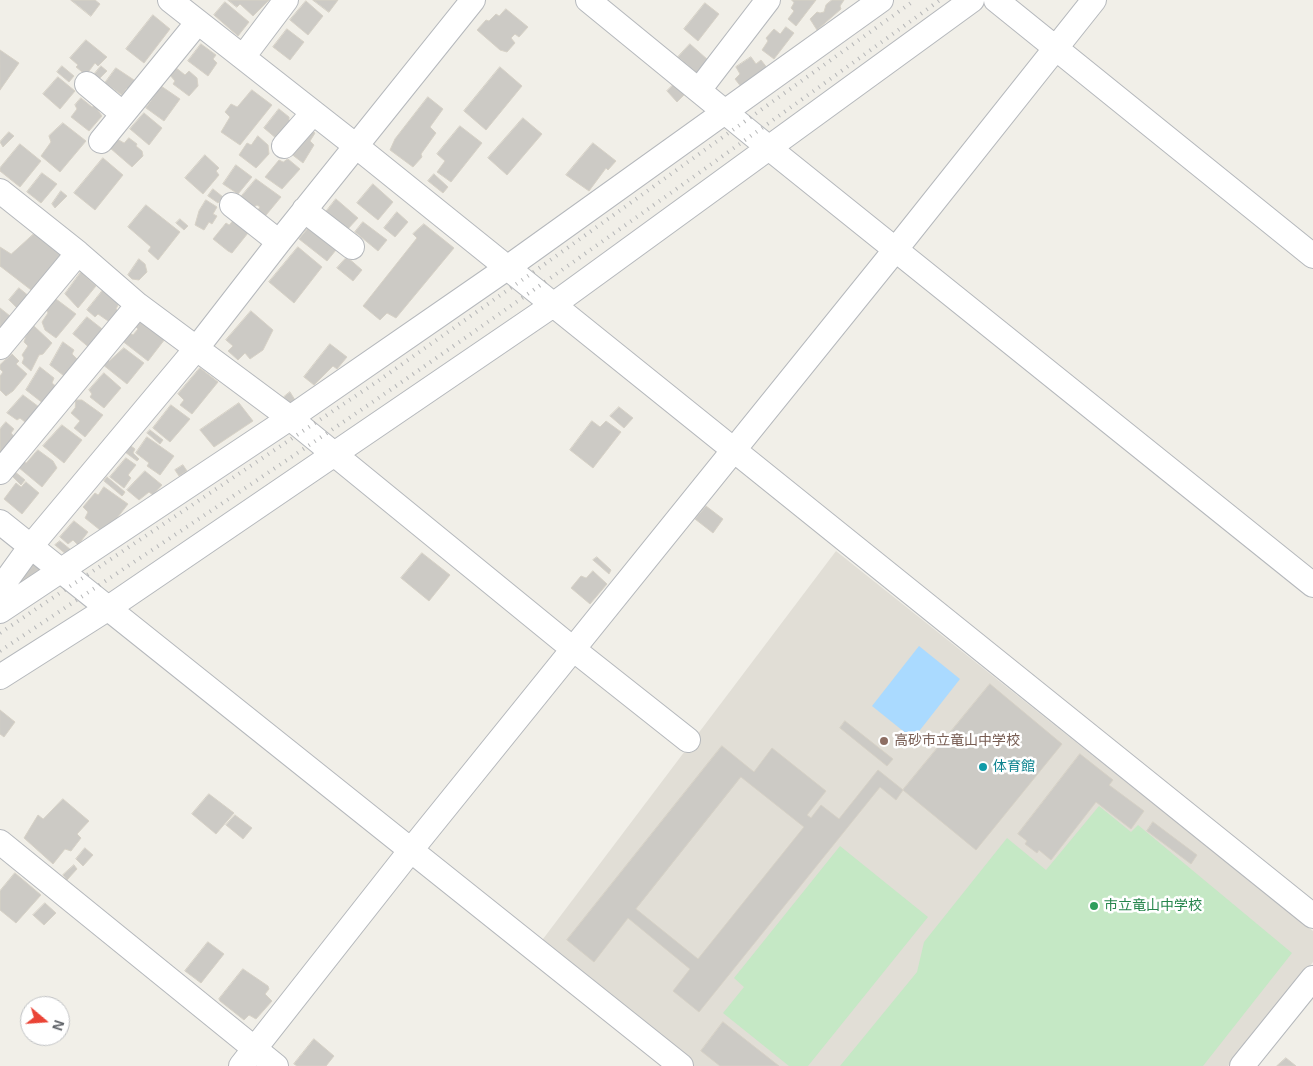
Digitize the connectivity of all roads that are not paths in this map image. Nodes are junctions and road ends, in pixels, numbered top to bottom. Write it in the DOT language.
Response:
graph roads {
  1 [pos="170,0"];
  2 [pos="286,0"];
  3 [pos="473,0"];
  4 [pos="588,0"];
  5 [pos="881,0"];
  6 [pos="972,0"];
  7 [pos="996,0"];
  8 [pos="1094,0"];
  9 [pos="772,6"];
  10 [pos="198,22"];
  11 [pos="1055,49"];
  12 [pos="243,57"];
  13 [pos="87,84"];
  14 [pos="699,90"];
  15 [pos="726,112"];
  16 [pos="313,113"];
  17 [pos="122,114"];
  18 [pos="101,141"];
  19 [pos="284,146"];
  20 [pos="356,146"];
  21 [pos="769,148"];
  22 [pos="0,192"];
  23 [pos="232,205"];
  24 [pos="304,210"];
  25 [pos="279,242"];
  26 [pos="352,247"];
  27 [pos="896,249"];
  28 [pos="78,253"];
  29 [pos="1313,256"];
  30 [pos="507,268"];
  31 [pos="138,305"];
  32 [pos="553,305"];
  33 [pos="0,347"];
  34 [pos="196,349"];
  35 [pos="290,418"];
  36 [pos="733,451"];
  37 [pos="334,454"];
  38 [pos="0,472"];
  39 [pos="0,522"];
  40 [pos="31,546"];
  41 [pos="61,571"];
  42 [pos="1313,584"];
  43 [pos="0,589"];
  44 [pos="107,609"];
  45 [pos="0,611"];
  46 [pos="573,649"];
  47 [pos="0,677"];
  48 [pos="688,740"];
  49 [pos="0,842"];
  50 [pos="411,850"];
  51 [pos="1313,916"];
  52 [pos="1313,978"];
  53 [pos="248,1057"];
  54 [pos="276,1066"];
  55 [pos="681,1066"];
  56 [pos="1242,1066"];
  1 -- 10 [label="street"];
  2 -- 12 [label="street"];
  3 -- 20 [label="street"];
  4 -- 14 [label="street"];
  5 -- 15 [label="street"];
  6 -- 21 [label="street"];
  7 -- 11 [label="street"];
  8 -- 11 [label="street"];
  9 -- 14 [label="street"];
  10 -- 12 [label="street"];
  10 -- 17 [label="street"];
  11 -- 27 [label="street"];
  11 -- 29 [label="street"];
  12 -- 16 [label="street"];
  13 -- 17 [label="street"];
  14 -- 15 [label="street"];
  15 -- 21 [label="street"];
  15 -- 30 [label="street"];
  16 -- 19 [label="street"];
  16 -- 20 [label="street"];
  17 -- 18 [label="street"];
  20 -- 24 [label="street"];
  20 -- 30 [label="street"];
  21 -- 27 [label="street"];
  21 -- 32 [label="street"];
  22 -- 28 [label="street"];
  23 -- 25 [label="street"];
  24 -- 25 [label="street"];
  24 -- 26 [label="street"];
  25 -- 34 [label="street"];
  27 -- 36 [label="street"];
  27 -- 42 [label="street"];
  28 -- 31 [label="street"];
  28 -- 33 [label="street"];
  30 -- 32 [label="street"];
  30 -- 35 [label="street"];
  31 -- 34 [label="street"];
  31 -- 38 [label="street"];
  32 -- 36 [label="street"];
  32 -- 37 [label="street"];
  34 -- 35 [label="street"];
  34 -- 40 [label="street"];
  35 -- 37 [label="street"];
  35 -- 41 [label="street"];
  36 -- 46 [label="street"];
  36 -- 51 [label="street"];
  37 -- 44 [label="street"];
  37 -- 46 [label="street"];
  39 -- 40 [label="street"];
  40 -- 41 [label="street"];
  40 -- 43 [label="street"];
  41 -- 44 [label="street"];
  41 -- 45 [label="street"];
  44 -- 47 [label="street"];
  44 -- 50 [label="street"];
  46 -- 48 [label="street"];
  46 -- 50 [label="street"];
  49 -- 53 [label="street"];
  50 -- 53 [label="street"];
  50 -- 55 [label="street"];
  52 -- 56 [label="street"];
  53 -- 54 [label="street"];
}
